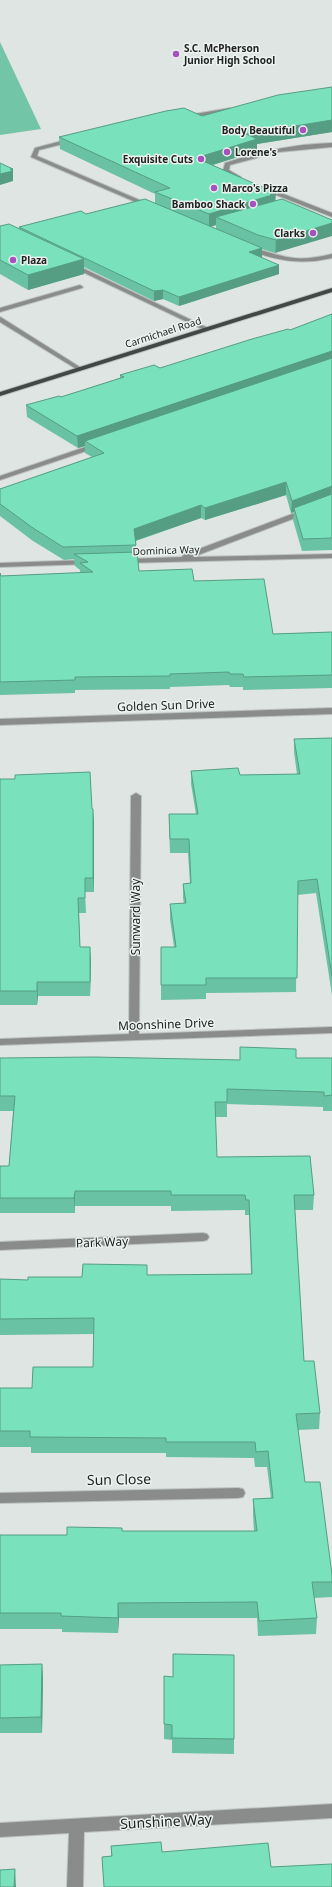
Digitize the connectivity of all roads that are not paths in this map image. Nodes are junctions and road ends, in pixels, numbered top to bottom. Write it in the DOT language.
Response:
graph roads {
  1 [pos="233,110"];
  2 [pos="179,118"];
  3 [pos="80,138"];
  4 [pos="332,145"];
  5 [pos="245,181"];
  6 [pos="260,187"];
  7 [pos="303,203"];
  8 [pos="152,207"];
  9 [pos="288,208"];
  10 [pos="332,215"];
  11 [pos="246,247"];
  12 [pos="332,256"];
  13 [pos="63,261"];
  14 [pos="80,287"];
  15 [pos="332,290"];
  16 [pos="0,310"];
  17 [pos="0,319"];
  18 [pos="206,329"];
  19 [pos="80,369"];
  20 [pos="0,394"];
  21 [pos="106,443"];
  22 [pos="0,478"];
  23 [pos="332,501"];
  24 [pos="332,556"];
  25 [pos="178,560"];
  26 [pos="93,562"];
  27 [pos="116,562"];
  28 [pos="0,565"];
  29 [pos="332,711"];
  30 [pos="0,722"];
  31 [pos="136,796"];
  32 [pos="332,1030"];
  33 [pos="134,1038"];
  34 [pos="0,1042"];
  35 [pos="203,1237"];
  36 [pos="0,1246"];
  37 [pos="238,1492"];
  38 [pos="0,1498"];
  39 [pos="332,1811"];
  40 [pos="77,1826"];
  41 [pos="0,1830"];
  42 [pos="75,1887"];
  1 -- 2 [label="street"];
  3 -- 8 [label="street"];
  4 -- 5 [label="street"];
  6 -- 7 [label="street"];
  7 -- 9 [label="street"];
  7 -- 10 [label="street"];
  11 -- 12 [label="street"];
  13 -- 18 [label="street"];
  14 -- 16 [label="street"];
  15 -- 18 [label="main road, Carmichael Road"];
  17 -- 19 [label="street"];
  18 -- 19 [label="main road, Carmichael Road"];
  19 -- 20 [label="main road, Carmichael Road"];
  21 -- 22 [label="street"];
  23 -- 25 [label="street"];
  24 -- 25 [label="street, Dominica Way"];
  25 -- 27 [label="street, Dominica Way"];
  26 -- 28 [label="street"];
  29 -- 30 [label="street, Golden Sun Drive"];
  31 -- 33 [label="street, Sunward Way"];
  32 -- 33 [label="street, Moonshine Drive"];
  33 -- 34 [label="street, Moonshine Drive"];
  35 -- 36 [label="street, Park Way"];
  37 -- 38 [label="street, Sun Close"];
  39 -- 40 [label="street, Sunshine Way"];
  40 -- 41 [label="street, Sunshine Way"];
  40 -- 42 [label="street"];
}
